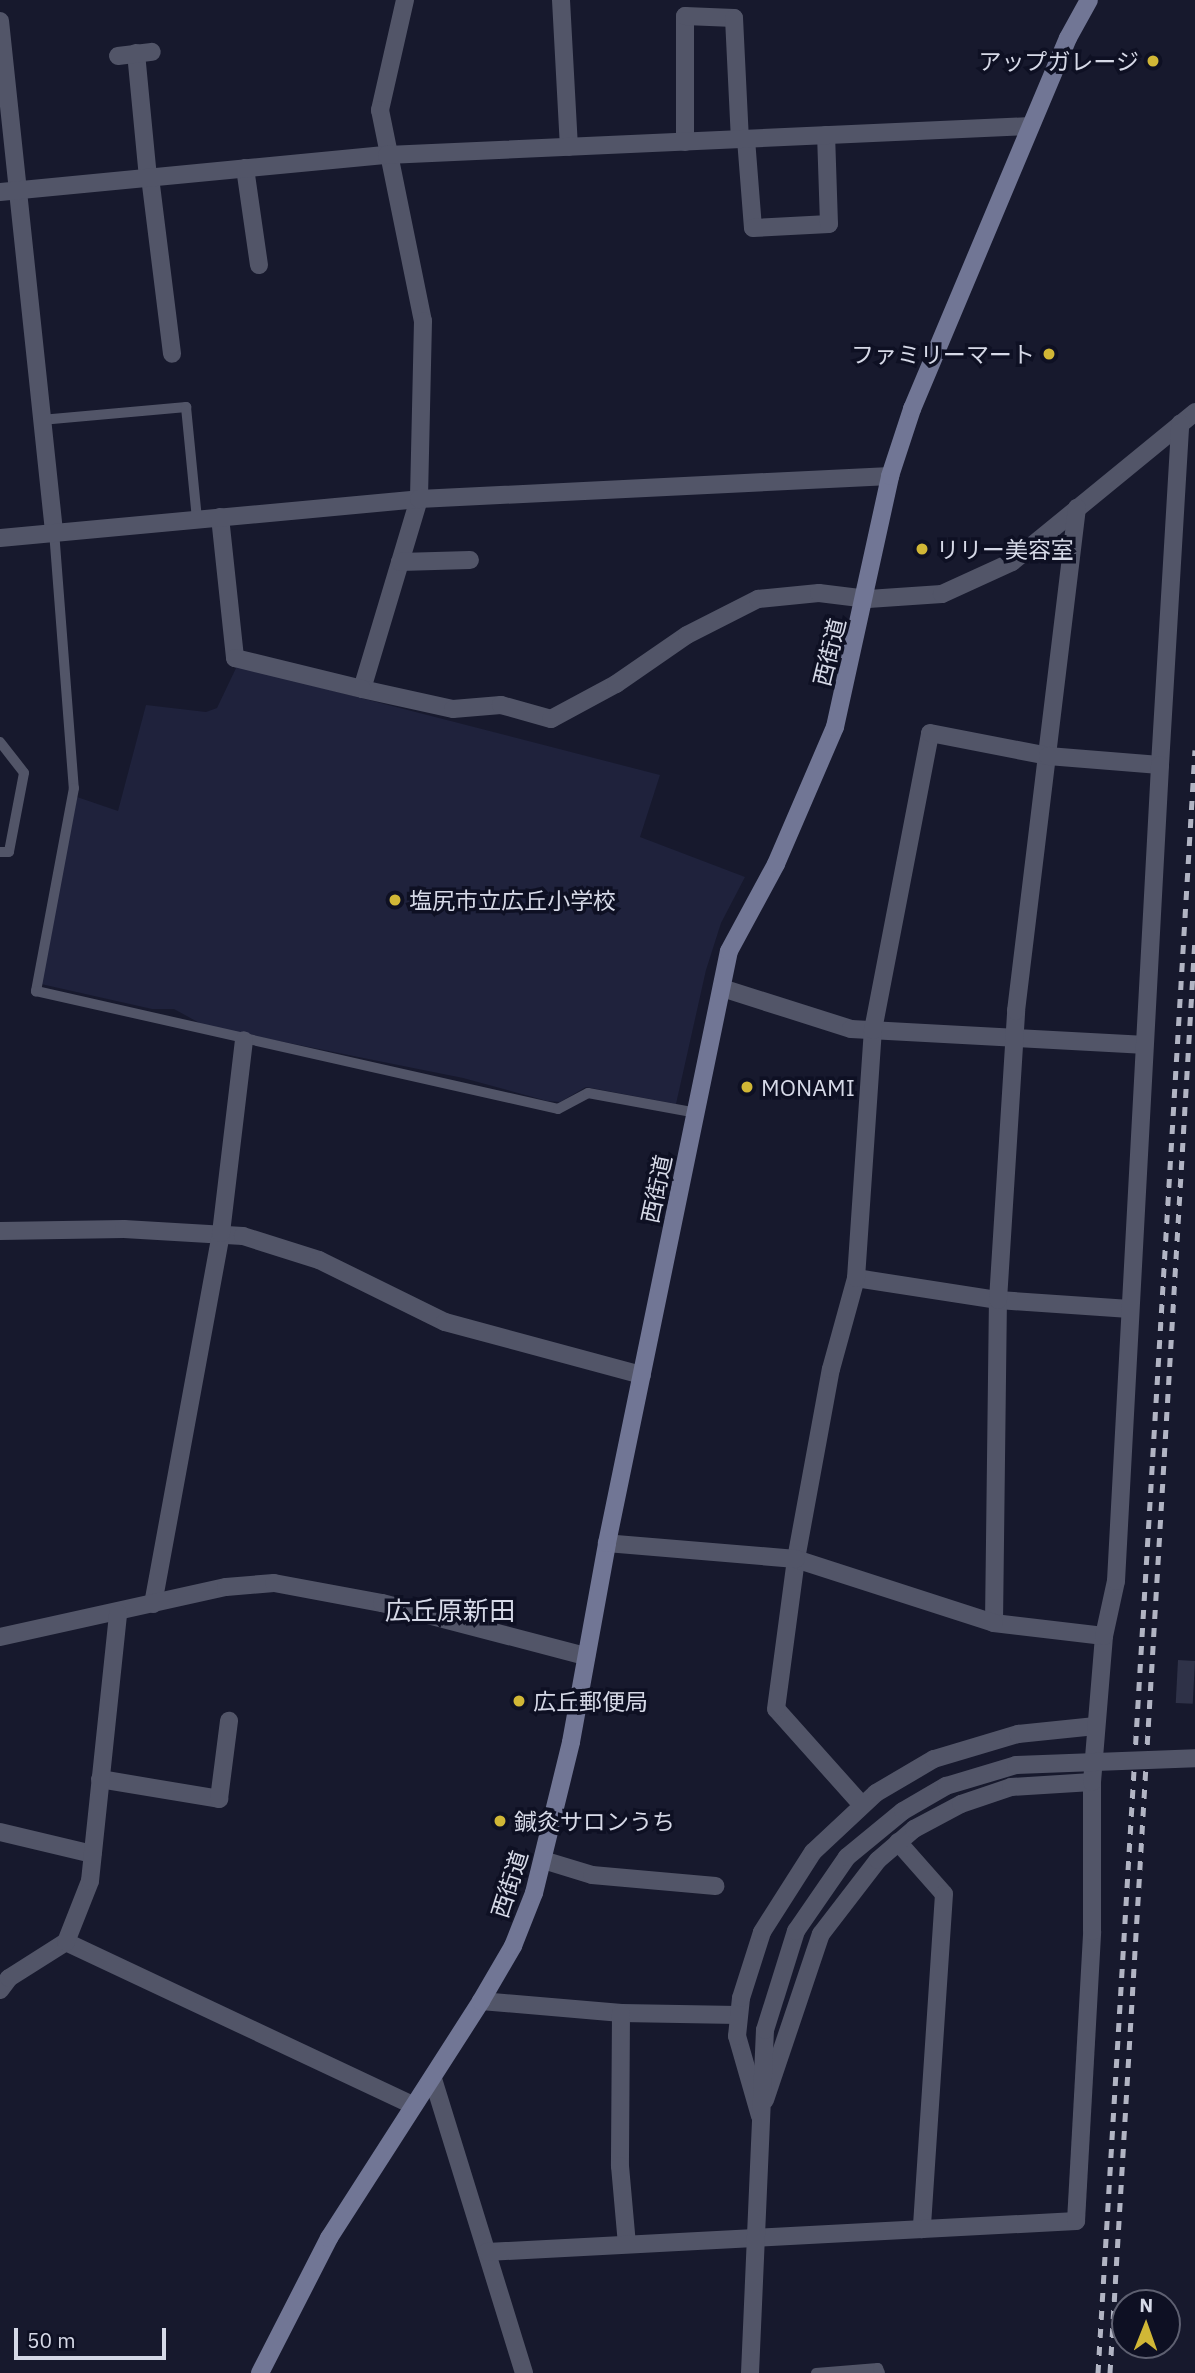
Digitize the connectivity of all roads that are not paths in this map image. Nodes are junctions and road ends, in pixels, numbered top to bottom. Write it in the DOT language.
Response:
graph roads {
  1 [pos="405,0"];
  2 [pos="561,0"];
  3 [pos="1089,0"];
  4 [pos="0,21"];
  5 [pos="118,55"];
  6 [pos="3,76"];
  7 [pos="1031,127"];
  8 [pos="826,135"];
  9 [pos="743,139"];
  10 [pos="685,142"];
  11 [pos="569,147"];
  12 [pos="387,155"];
  13 [pos="245,168"];
  14 [pos="149,177"];
  15 [pos="8,191"];
  16 [pos="259,265"];
  17 [pos="172,354"];
  18 [pos="1195,412"];
  19 [pos="41,420"];
  20 [pos="1180,424"];
  21 [pos="890,476"];
  22 [pos="419,499"];
  23 [pos="1077,508"];
  24 [pos="220,517"];
  25 [pos="197,519"];
  26 [pos="54,531"];
  27 [pos="0,538"];
  28 [pos="470,560"];
  29 [pos="400,562"];
  30 [pos="867,599"];
  31 [pos="362,689"];
  32 [pos="0,742"];
  33 [pos="1048,756"];
  34 [pos="1160,765"];
  35 [pos="0,852"];
  36 [pos="722,988"];
  37 [pos="873,1030"];
  38 [pos="1016,1037"];
  39 [pos="244,1040"];
  40 [pos="1142,1045"];
  41 [pos="697,1113"];
  42 [pos="0,1231"];
  43 [pos="221,1233"];
  44 [pos="856,1278"];
  45 [pos="998,1300"];
  46 [pos="1130,1309"];
  47 [pos="642,1375"];
  48 [pos="607,1543"];
  49 [pos="796,1559"];
  50 [pos="153,1604"];
  51 [pos="118,1613"];
  52 [pos="994,1623"];
  53 [pos="1104,1636"];
  54 [pos="0,1637"];
  55 [pos="586,1656"];
  56 [pos="229,1721"];
  57 [pos="1096,1726"];
  58 [pos="1195,1758"];
  59 [pos="100,1779"];
  60 [pos="1093,1782"];
  61 [pos="861,1804"];
  62 [pos="0,1832"];
  63 [pos="898,1842"];
  64 [pos="92,1854"];
  65 [pos="543,1860"];
  66 [pos="716,1886"];
  67 [pos="66,1942"];
  68 [pos="0,1990"];
  69 [pos="481,2001"];
  70 [pos="621,2013"];
  71 [pos="738,2015"];
  72 [pos="432,2079"];
  73 [pos="412,2105"];
  74 [pos="760,2116"];
  75 [pos="922,2228"];
  76 [pos="757,2238"];
  77 [pos="627,2244"];
  78 [pos="487,2252"];
  79 [pos="260,2373"];
  80 [pos="524,2373"];
  81 [pos="750,2373"];
  82 [pos="816,2373"];
  83 [pos="880,2373"];
  1 -- 12 [label="street"];
  2 -- 11 [label="street"];
  3 -- 7 [label="main road, 西街道"];
  4 -- 6 [label="street"];
  5 -- 14 [label="street"];
  6 -- 15 [label="street"];
  7 -- 8 [label="street"];
  7 -- 21 [label="main road, 西街道"];
  8 -- 9 [label="street"];
  8 -- 9 [label="street"];
  9 -- 10 [label="street"];
  9 -- 10 [label="street"];
  10 -- 11 [label="street"];
  11 -- 12 [label="street"];
  12 -- 13 [label="street"];
  12 -- 22 [label="street"];
  13 -- 14 [label="street"];
  13 -- 16 [label="street"];
  14 -- 15 [label="street"];
  14 -- 17 [label="street"];
  15 -- 19 [label="street"];
  18 -- 20 [label="street"];
  19 -- 25 [label="lane"];
  19 -- 26 [label="street"];
  20 -- 23 [label="street"];
  20 -- 34 [label="street"];
  21 -- 22 [label="street"];
  21 -- 30 [label="main road, 西街道"];
  22 -- 24 [label="street"];
  22 -- 29 [label="street"];
  23 -- 30 [label="street"];
  23 -- 33 [label="street"];
  24 -- 25 [label="street"];
  24 -- 31 [label="street"];
  25 -- 26 [label="street"];
  26 -- 27 [label="street"];
  26 -- 39 [label="lane"];
  28 -- 29 [label="street"];
  29 -- 31 [label="street"];
  30 -- 31 [label="street"];
  30 -- 36 [label="main road, 西街道"];
  32 -- 35 [label="lane"];
  33 -- 34 [label="street"];
  33 -- 37 [label="street"];
  33 -- 38 [label="street"];
  34 -- 40 [label="street"];
  36 -- 37 [label="street"];
  36 -- 41 [label="main road, 西街道"];
  37 -- 38 [label="street"];
  37 -- 44 [label="street"];
  38 -- 40 [label="street"];
  38 -- 45 [label="street"];
  39 -- 41 [label="lane"];
  39 -- 43 [label="street"];
  40 -- 46 [label="street"];
  41 -- 47 [label="main road, 西街道"];
  42 -- 43 [label="street"];
  43 -- 47 [label="street"];
  43 -- 50 [label="street"];
  44 -- 45 [label="street"];
  44 -- 49 [label="street"];
  45 -- 46 [label="street"];
  45 -- 52 [label="street"];
  46 -- 53 [label="street"];
  47 -- 48 [label="main road, 西街道"];
  48 -- 49 [label="street"];
  48 -- 55 [label="main road, 西街道"];
  49 -- 52 [label="street"];
  49 -- 61 [label="street"];
  50 -- 51 [label="street"];
  50 -- 55 [label="street"];
  51 -- 54 [label="street"];
  51 -- 59 [label="street"];
  52 -- 53 [label="street"];
  53 -- 57 [label="street"];
  55 -- 65 [label="main road, 西街道"];
  56 -- 59 [label="street"];
  57 -- 60 [label="street"];
  57 -- 61 [label="street"];
  58 -- 74 [label="street, bridge"];
  59 -- 64 [label="street"];
  60 -- 63 [label="street"];
  60 -- 75 [label="street"];
  61 -- 71 [label="street"];
  62 -- 64 [label="street"];
  63 -- 74 [label="street"];
  63 -- 75 [label="street"];
  64 -- 67 [label="street"];
  65 -- 66 [label="street"];
  65 -- 69 [label="main road, 西街道"];
  67 -- 68 [label="street"];
  67 -- 73 [label="street"];
  69 -- 70 [label="street"];
  69 -- 72 [label="main road, 西街道"];
  70 -- 71 [label="street"];
  70 -- 77 [label="street"];
  71 -- 74 [label="street"];
  72 -- 73 [label="main road, 西街道"];
  72 -- 78 [label="street"];
  73 -- 79 [label="main road, 西街道"];
  74 -- 76 [label="street"];
  75 -- 76 [label="street"];
  76 -- 77 [label="street"];
  76 -- 81 [label="street"];
  77 -- 78 [label="street"];
  78 -- 80 [label="street"];
  82 -- 83 [label="lane"];
}
